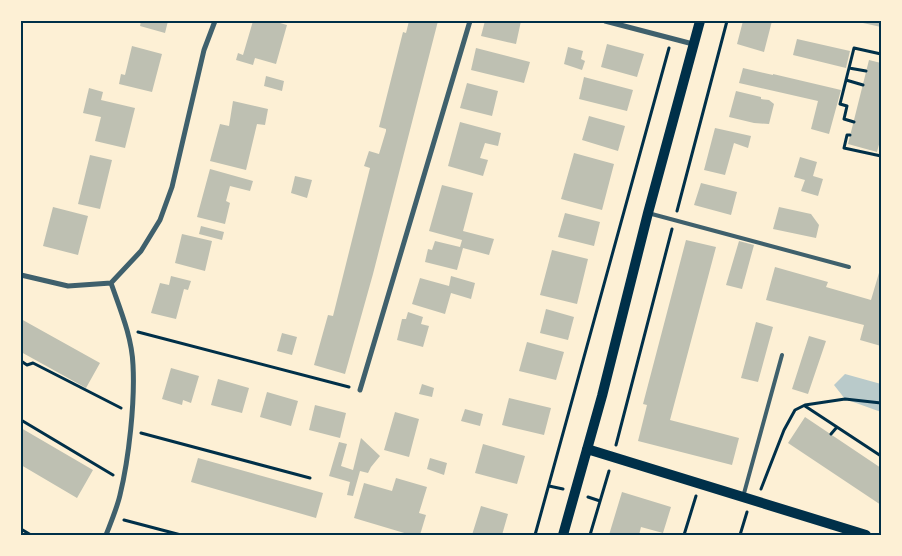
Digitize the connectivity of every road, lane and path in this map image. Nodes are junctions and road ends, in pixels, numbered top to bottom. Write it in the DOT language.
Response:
graph roads {
  1 [pos="215,21"];
  2 [pos="470,21"];
  3 [pos="605,21"];
  4 [pos="700,21"];
  5 [pos="727,21"];
  6 [pos="672,37"];
  7 [pos="694,44"];
  8 [pos="881,54"];
  9 [pos="849,68"];
  10 [pos="866,71"];
  11 [pos="846,80"];
  12 [pos="863,85"];
  13 [pos="854,122"];
  14 [pos="850,135"];
  15 [pos="881,156"];
  16 [pos="648,213"];
  17 [pos="674,220"];
  18 [pos="850,267"];
  19 [pos="21,275"];
  20 [pos="111,283"];
  21 [pos="126,328"];
  22 [pos="782,355"];
  23 [pos="21,361"];
  24 [pos="360,390"];
  25 [pos="881,403"];
  26 [pos="805,405"];
  27 [pos="132,413"];
  28 [pos="21,420"];
  29 [pos="837,427"];
  30 [pos="130,430"];
  31 [pos="831,434"];
  32 [pos="587,449"];
  33 [pos="881,456"];
  34 [pos="613,457"];
  35 [pos="310,478"];
  36 [pos="122,481"];
  37 [pos="700,483"];
  38 [pos="750,499"];
  39 [pos="112,517"];
  40 [pos="21,529"];
  41 [pos="31,535"];
  42 [pos="106,535"];
  43 [pos="181,535"];
  44 [pos="535,535"];
  45 [pos="562,535"];
  46 [pos="590,535"];
  47 [pos="684,535"];
  48 [pos="740,535"];
  49 [pos="866,535"];
  1 -- 20 [label="street"];
  2 -- 24 [label="street"];
  3 -- 6 [label="street"];
  4 -- 7 [label="main road"];
  5 -- 17 [label="path"];
  6 -- 7 [label="street"];
  6 -- 44 [label="path"];
  7 -- 16 [label="main road"];
  8 -- 9 [label="path"];
  9 -- 10 [label="path"];
  9 -- 11 [label="path"];
  11 -- 12 [label="path"];
  11 -- 13 [label="path"];
  14 -- 15 [label="path"];
  16 -- 17 [label="lane"];
  16 -- 32 [label="main road"];
  17 -- 18 [label="lane"];
  17 -- 34 [label="path"];
  19 -- 20 [label="street"];
  20 -- 21 [label="street"];
  21 -- 24 [label="path"];
  21 -- 27 [label="street"];
  22 -- 38 [label="lane"];
  23 -- 27 [label="path"];
  25 -- 26 [label="path"];
  26 -- 29 [label="path"];
  26 -- 38 [label="path"];
  27 -- 30 [label="street"];
  28 -- 36 [label="path"];
  29 -- 31 [label="path"];
  29 -- 33 [label="path"];
  30 -- 35 [label="path"];
  30 -- 36 [label="street"];
  32 -- 34 [label="main road"];
  32 -- 45 [label="main road"];
  34 -- 37 [label="main road"];
  34 -- 46 [label="path"];
  36 -- 39 [label="street"];
  37 -- 38 [label="main road"];
  37 -- 47 [label="path"];
  38 -- 48 [label="path"];
  38 -- 49 [label="main road"];
  39 -- 42 [label="street"];
  39 -- 43 [label="path"];
  40 -- 41 [label="path"];
}
